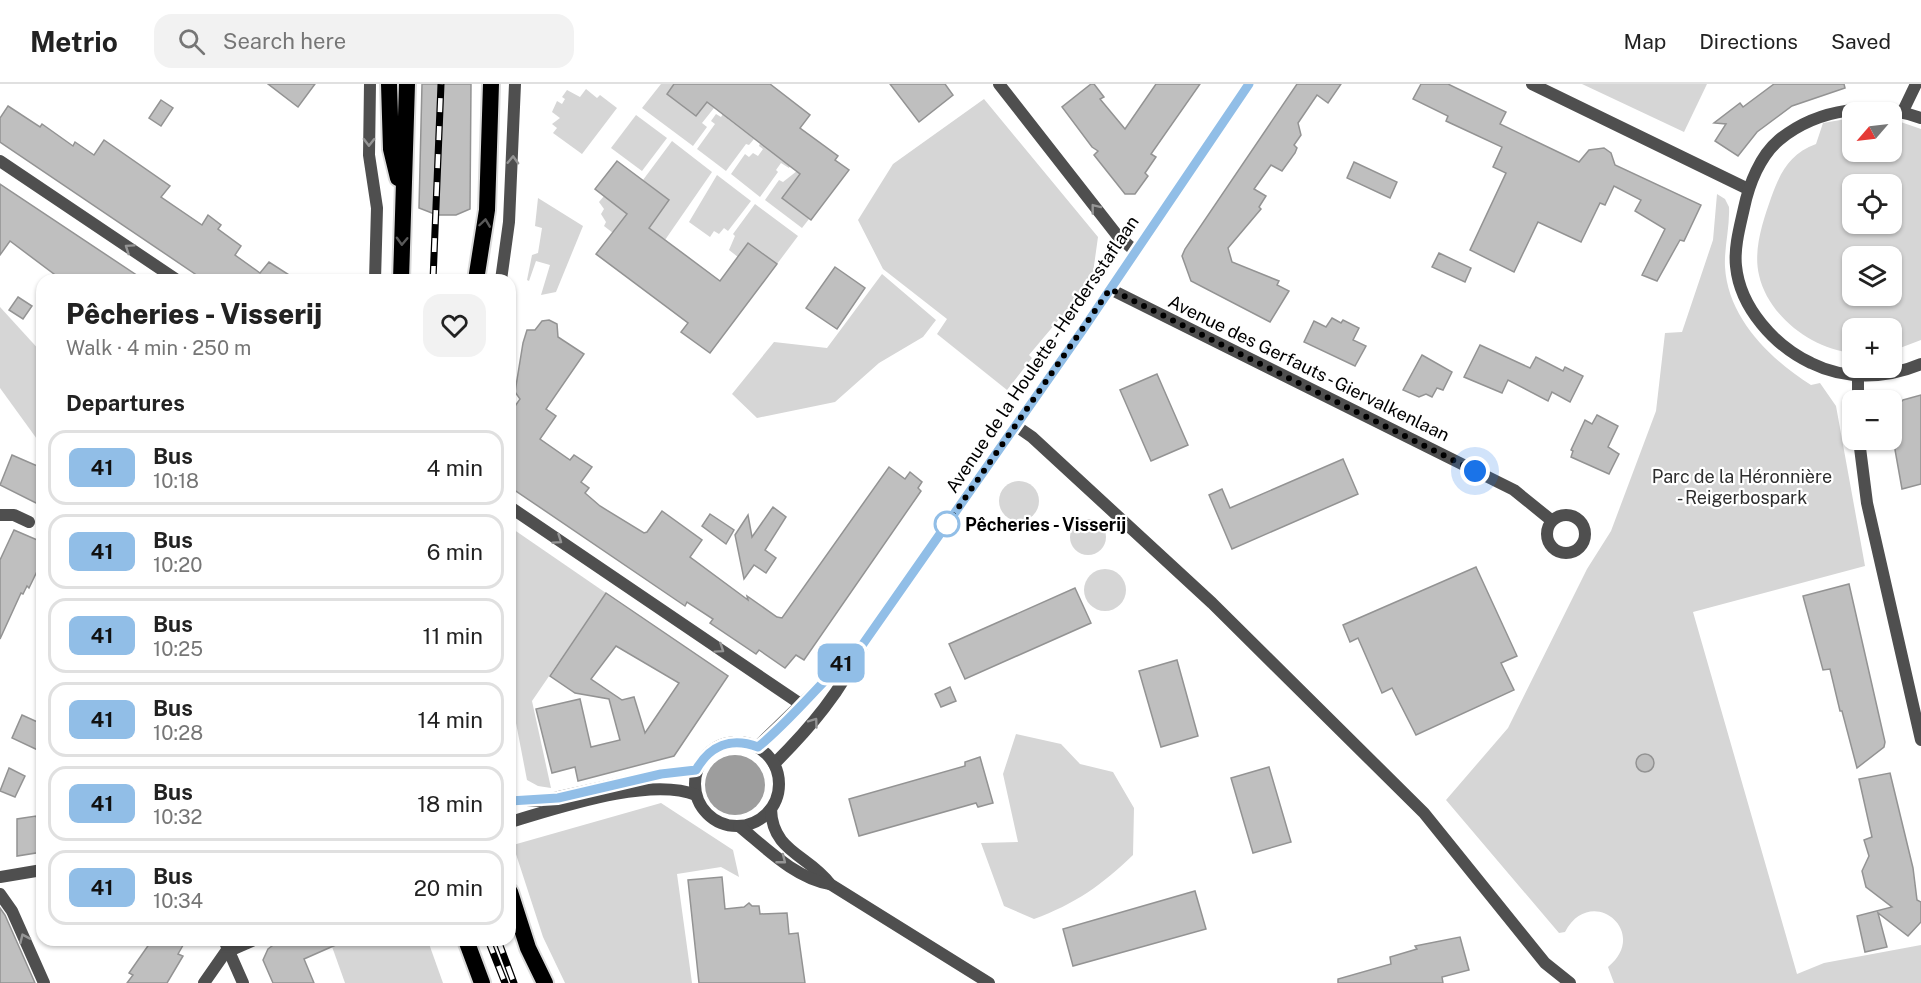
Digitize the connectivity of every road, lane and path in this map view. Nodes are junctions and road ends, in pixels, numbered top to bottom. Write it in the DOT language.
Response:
graph roads {
  1 [pos="370,84"];
  2 [pos="389,84"];
  3 [pos="407,84"];
  4 [pos="490,84"];
  5 [pos="515,84"];
  6 [pos="999,84"];
  7 [pos="1249,84"];
  8 [pos="1532,84"];
  9 [pos="1916,84"];
  10 [pos="1903,111"];
  11 [pos="1921,118"];
  12 [pos="0,161"];
  13 [pos="1748,189"];
  14 [pos="403,201"];
  15 [pos="1135,251"];
  16 [pos="168,274"];
  17 [pos="375,274"];
  18 [pos="401,274"];
  19 [pos="477,274"];
  20 [pos="502,274"];
  21 [pos="1110,289"];
  22 [pos="1921,364"];
  23 [pos="1902,369"];
  24 [pos="1842,374"];
  25 [pos="1016,426"];
  26 [pos="1860,450"];
  27 [pos="516,511"];
  28 [pos="0,515"];
  29 [pos="1551,520"];
  30 [pos="29,522"];
  31 [pos="863,644"];
  32 [pos="802,705"];
  33 [pos="1921,740"];
  34 [pos="758,747"];
  35 [pos="774,764"];
  36 [pos="696,770"];
  37 [pos="696,795"];
  38 [pos="516,801"];
  39 [pos="771,809"];
  40 [pos="516,820"];
  41 [pos="739,826"];
  42 [pos="36,871"];
  43 [pos="0,877"];
  44 [pos="830,884"];
  45 [pos="0,894"];
  46 [pos="516,911"];
  47 [pos="228,946"];
  48 [pos="230,946"];
  49 [pos="468,946"];
  50 [pos="481,982"];
  51 [pos="44,983"];
  52 [pos="204,983"];
  53 [pos="243,983"];
  54 [pos="544,983"];
  55 [pos="989,983"];
  56 [pos="1570,983"];
  1 -- 17 [label="street, one-way"];
  2 -- 14 [label="highway"];
  3 -- 14 [label="highway"];
  19 -- 4 [label="highway, one-way"];
  20 -- 5 [label="street, one-way"];
  15 -- 6 [label="street, one-way"];
  7 -- 15 [label="street, Avenue de la Houlette - Herdersstaflaan"];
  8 -- 13 [label="street"];
  9 -- 10 [label="street"];
  10 -- 11 [label="street"];
  10 -- 13 [label="street"];
  16 -- 12 [label="street, one-way"];
  13 -- 24 [label="street"];
  14 -- 18 [label="highway, one-way"];
  15 -- 21 [label="street, Avenue de la Houlette - Herdersstaflaan"];
  21 -- 25 [label="street, Avenue de la Houlette - Herdersstaflaan"];
  21 -- 29 [label="street, Avenue des Gerfauts - Giervalkenlaan"];
  22 -- 23 [label="street"];
  25 -- 31 [label="street, Avenue de la Houlette - Herdersstaflaan"];
  25 -- 56 [label="street"];
  26 -- 33 [label="street"];
  27 -- 32 [label="street, one-way"];
  28 -- 30 [label="street"];
  31 -- 32 [label="street, Avenue de la Houlette - Herdersstaflaan"];
  35 -- 31 [label="street, Avenue de la Houlette - Herdersstaflaan, one-way"];
  32 -- 34 [label="street, Avenue de la Houlette - Herdersstaflaan"];
  34 -- 35 [label="street"];
  34 -- 36 [label="street"];
  35 -- 39 [label="street"];
  36 -- 37 [label="street"];
  36 -- 38 [label="street"];
  37 -- 40 [label="street"];
  37 -- 41 [label="street"];
  39 -- 41 [label="street"];
  39 -- 44 [label="street"];
  41 -- 44 [label="street, one-way"];
  42 -- 43 [label="street"];
  44 -- 55 [label="street"];
  51 -- 45 [label="street, one-way"];
  46 -- 54 [label="highway"];
  47 -- 52 [label="street"];
  48 -- 53 [label="street"];
  49 -- 50 [label="highway"];
}
